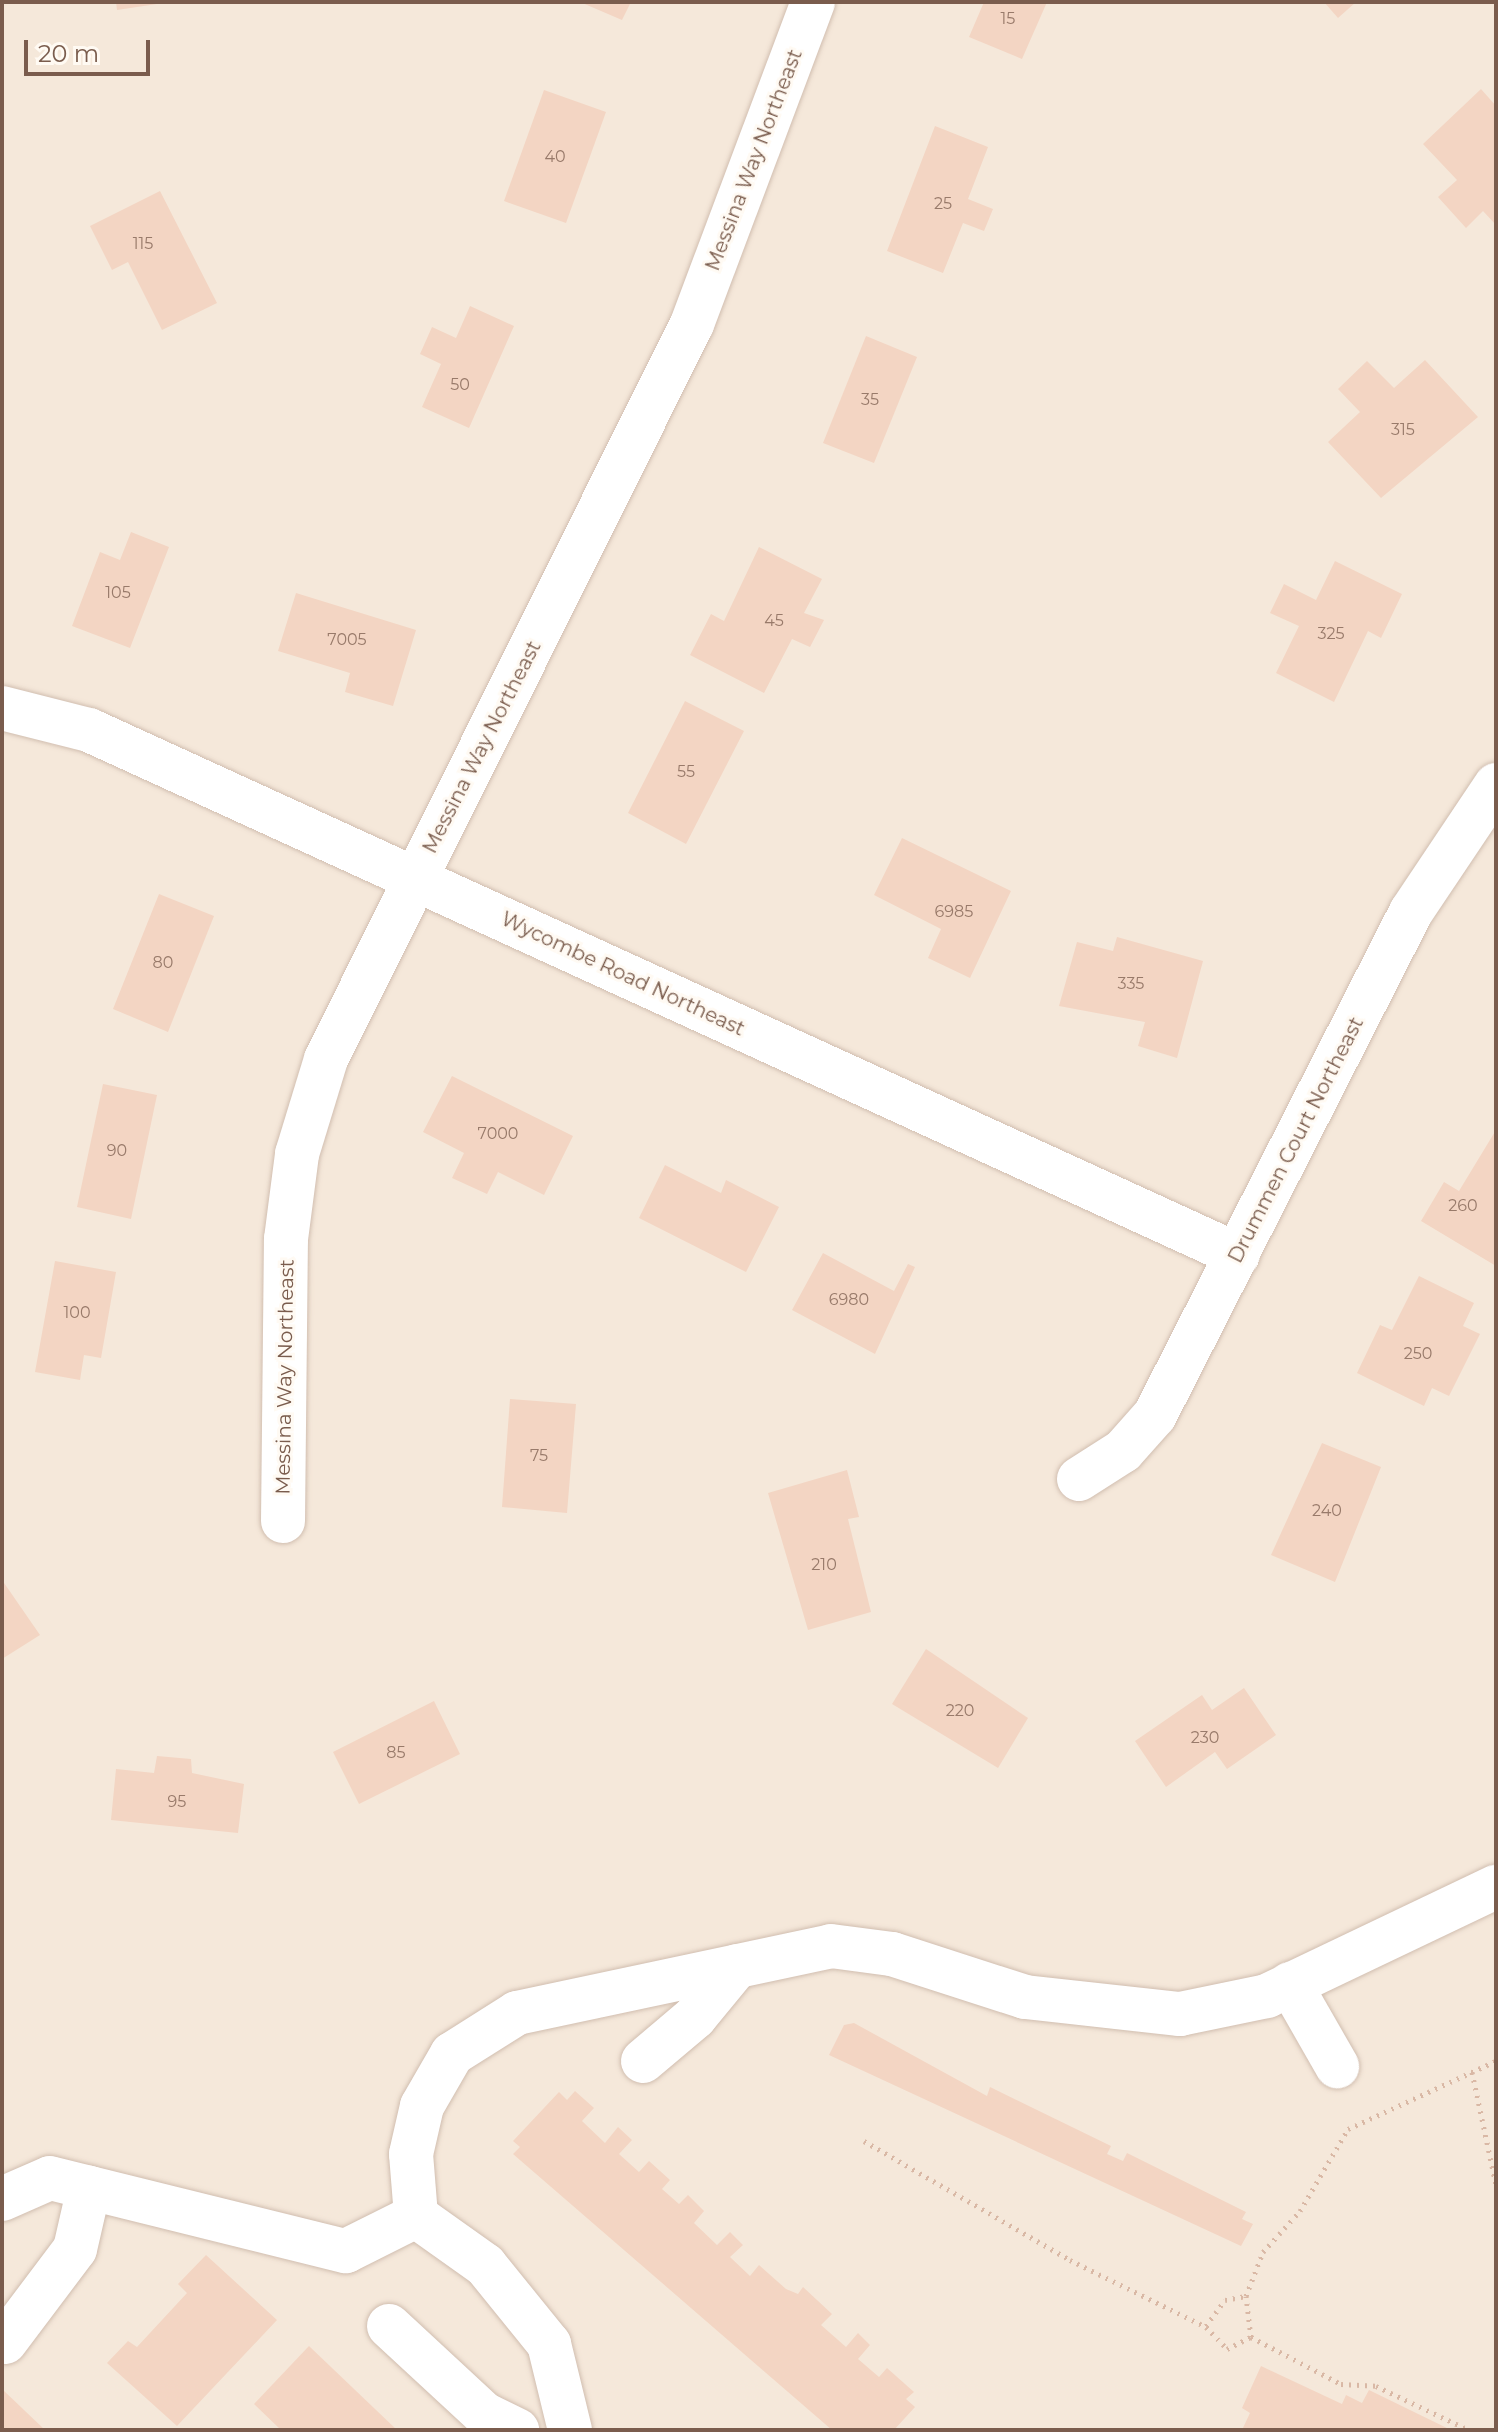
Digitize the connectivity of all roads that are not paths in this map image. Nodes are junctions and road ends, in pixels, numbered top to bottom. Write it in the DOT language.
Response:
graph roads {
  1 [pos="813,2"];
  2 [pos="2,708"];
  3 [pos="1496,785"];
  4 [pos="415,879"];
  5 [pos="1238,1255"];
  6 [pos="1079,1479"];
  7 [pos="283,1521"];
  8 [pos="1496,1887"];
  9 [pos="737,1966"];
  10 [pos="1290,1984"];
  11 [pos="643,2061"];
  12 [pos="1337,2066"];
  13 [pos="89,2188"];
  14 [pos="2,2199"];
  15 [pos="416,2216"];
  16 [pos="389,2326"];
  17 [pos="5,2342"];
  18 [pos="517,2430"];
  19 [pos="570,2430"];
  1 -- 4 [label="street, Messina Way Northeast"];
  2 -- 4 [label="street, Wycombe Road Northeast"];
  3 -- 5 [label="street, Drummen Court Northeast"];
  4 -- 5 [label="street, Wycombe Road Northeast"];
  4 -- 7 [label="street, Messina Way Northeast"];
  5 -- 6 [label="street, Drummen Court Northeast"];
  8 -- 10 [label="street"];
  9 -- 10 [label="street"];
  9 -- 11 [label="street"];
  9 -- 15 [label="street"];
  10 -- 12 [label="street"];
  13 -- 14 [label="street"];
  13 -- 15 [label="street"];
  13 -- 17 [label="street"];
  15 -- 19 [label="street"];
  16 -- 18 [label="street"];
}
